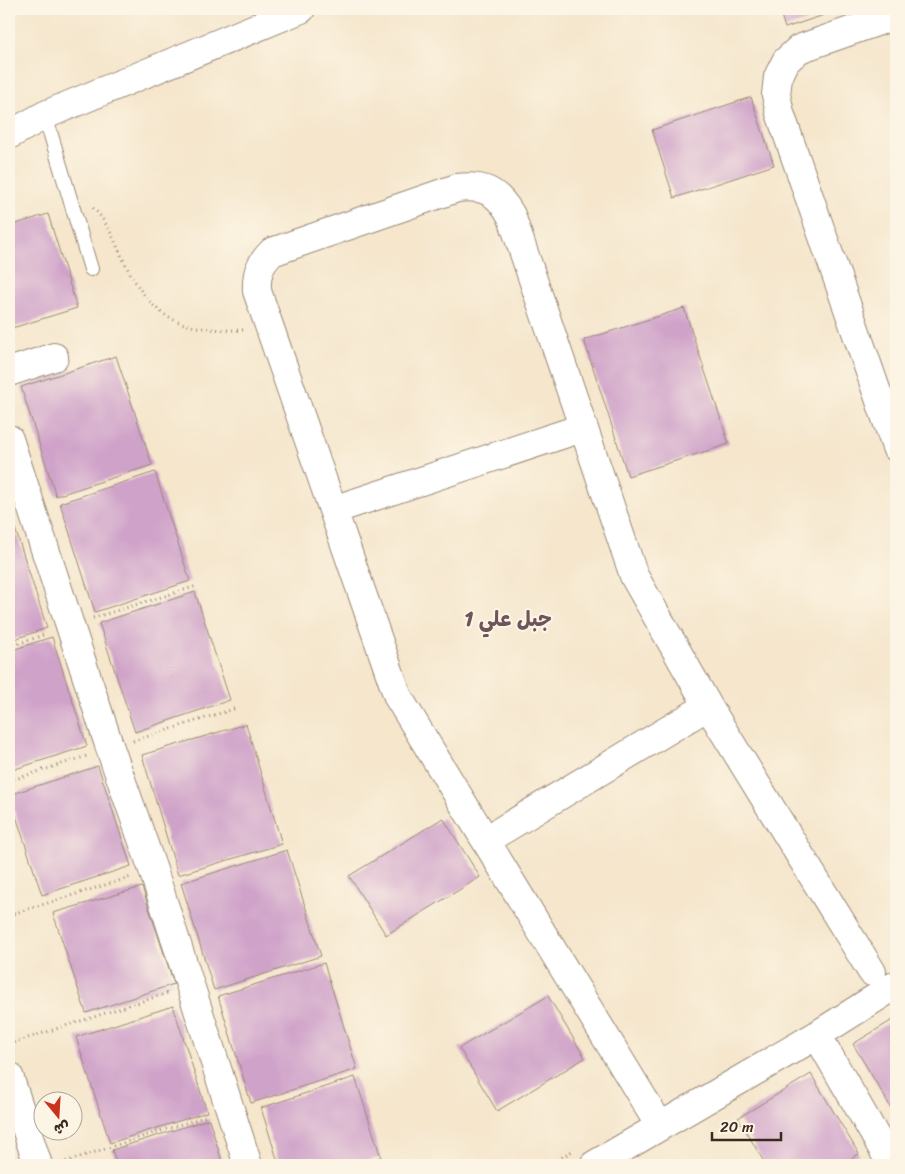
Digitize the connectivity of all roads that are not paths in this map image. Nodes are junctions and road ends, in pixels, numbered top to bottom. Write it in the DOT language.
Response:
graph roads {
  1 [pos="301,9"];
  2 [pos="896,15"];
  3 [pos="45,114"];
  4 [pos="9,135"];
  5 [pos="91,269"];
  6 [pos="54,357"];
  7 [pos="9,372"];
  8 [pos="582,428"];
  9 [pos="9,439"];
  10 [pos="896,447"];
  11 [pos="333,510"];
  12 [pos="708,706"];
  13 [pos="486,840"];
  14 [pos="872,972"];
  15 [pos="896,985"];
  16 [pos="818,1034"];
  17 [pos="9,1076"];
  18 [pos="660,1126"];
  19 [pos="610,1161"];
  20 [pos="38,1165"];
  21 [pos="248,1165"];
  22 [pos="892,1165"];
  1 -- 3 [label="street"];
  2 -- 10 [label="street"];
  3 -- 4 [label="street"];
  3 -- 5 [label="lane"];
  6 -- 7 [label="street"];
  8 -- 11 [label="street"];
  8 -- 11 [label="street"];
  8 -- 12 [label="street"];
  9 -- 21 [label="street"];
  11 -- 13 [label="street"];
  12 -- 13 [label="street"];
  12 -- 14 [label="street"];
  13 -- 18 [label="street"];
  15 -- 16 [label="street"];
  16 -- 18 [label="street"];
  16 -- 22 [label="street"];
  17 -- 20 [label="street"];
  18 -- 19 [label="street"];
}
